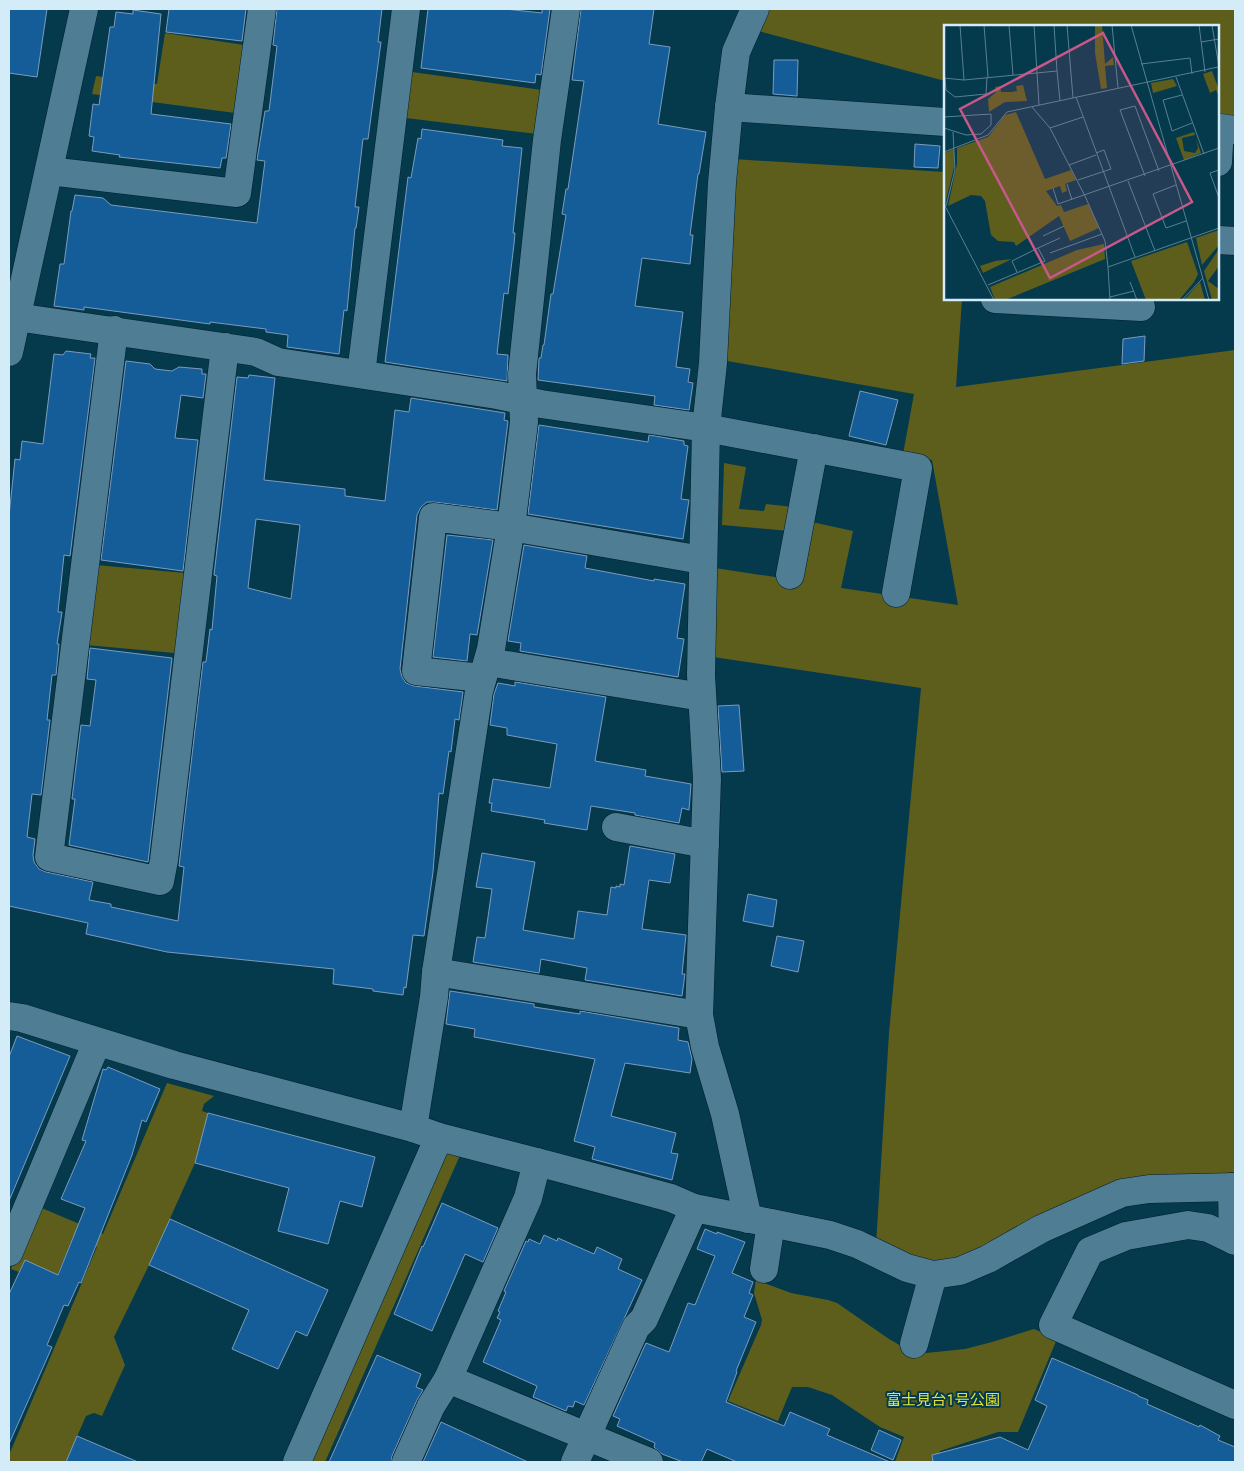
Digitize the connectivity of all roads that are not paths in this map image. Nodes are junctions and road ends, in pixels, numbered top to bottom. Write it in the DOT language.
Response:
graph roads {
  1 [pos="84,9"];
  2 [pos="262,9"];
  3 [pos="406,9"];
  4 [pos="566,9"];
  5 [pos="755,9"];
  6 [pos="729,107"];
  7 [pos="944,122"];
  8 [pos="1235,130"];
  9 [pos="1219,145"];
  10 [pos="49,171"];
  11 [pos="1219,240"];
  12 [pos="1235,241"];
  13 [pos="1027,300"];
  14 [pos="1141,307"];
  15 [pos="13,317"];
  16 [pos="114,330"];
  17 [pos="225,347"];
  18 [pos="9,352"];
  19 [pos="361,374"];
  20 [pos="522,400"];
  21 [pos="706,428"];
  22 [pos="814,448"];
  23 [pos="511,527"];
  24 [pos="702,560"];
  25 [pos="790,575"];
  26 [pos="896,593"];
  27 [pos="485,670"];
  28 [pos="702,697"];
  29 [pos="616,827"];
  30 [pos="705,844"];
  31 [pos="436,972"];
  32 [pos="700,1015"];
  33 [pos="9,1016"];
  34 [pos="97,1042"];
  35 [pos="413,1128"];
  36 [pos="439,1137"];
  37 [pos="537,1162"];
  38 [pos="1234,1187"];
  39 [pos="694,1208"];
  40 [pos="760,1221"];
  41 [pos="1234,1240"];
  42 [pos="9,1252"];
  43 [pos="764,1269"];
  44 [pos="933,1276"];
  45 [pos="914,1344"];
  46 [pos="448,1379"];
  47 [pos="1235,1405"];
  48 [pos="587,1436"];
  49 [pos="297,1462"];
  50 [pos="406,1462"];
  51 [pos="575,1462"];
  52 [pos="649,1462"];
  1 -- 10 [label="street"];
  2 -- 10 [label="street"];
  3 -- 19 [label="street"];
  4 -- 20 [label="street"];
  5 -- 6 [label="street"];
  6 -- 7 [label="street"];
  6 -- 21 [label="street"];
  8 -- 9 [label="street"];
  10 -- 15 [label="street"];
  11 -- 12 [label="street"];
  13 -- 14 [label="street"];
  15 -- 16 [label="street"];
  15 -- 18 [label="street"];
  16 -- 17 [label="street"];
  16 -- 17 [label="street"];
  17 -- 19 [label="street"];
  19 -- 20 [label="street"];
  20 -- 21 [label="street"];
  20 -- 23 [label="street"];
  21 -- 22 [label="street"];
  21 -- 24 [label="street"];
  22 -- 25 [label="street"];
  22 -- 26 [label="street"];
  23 -- 24 [label="street"];
  23 -- 27 [label="street"];
  23 -- 27 [label="street"];
  24 -- 28 [label="street"];
  27 -- 28 [label="street"];
  27 -- 31 [label="street"];
  28 -- 30 [label="street"];
  29 -- 30 [label="street"];
  30 -- 32 [label="street"];
  31 -- 32 [label="street"];
  31 -- 35 [label="street"];
  32 -- 40 [label="street"];
  33 -- 34 [label="street"];
  34 -- 35 [label="street"];
  34 -- 42 [label="street"];
  35 -- 36 [label="street"];
  36 -- 37 [label="street"];
  36 -- 49 [label="street"];
  37 -- 39 [label="street"];
  37 -- 46 [label="street"];
  38 -- 41 [label="street"];
  38 -- 44 [label="street"];
  39 -- 40 [label="street"];
  39 -- 48 [label="street"];
  40 -- 43 [label="street"];
  40 -- 44 [label="street"];
  41 -- 47 [label="street"];
  44 -- 45 [label="street"];
  46 -- 48 [label="street"];
  46 -- 50 [label="street"];
  48 -- 51 [label="street"];
  48 -- 52 [label="street"];
}
